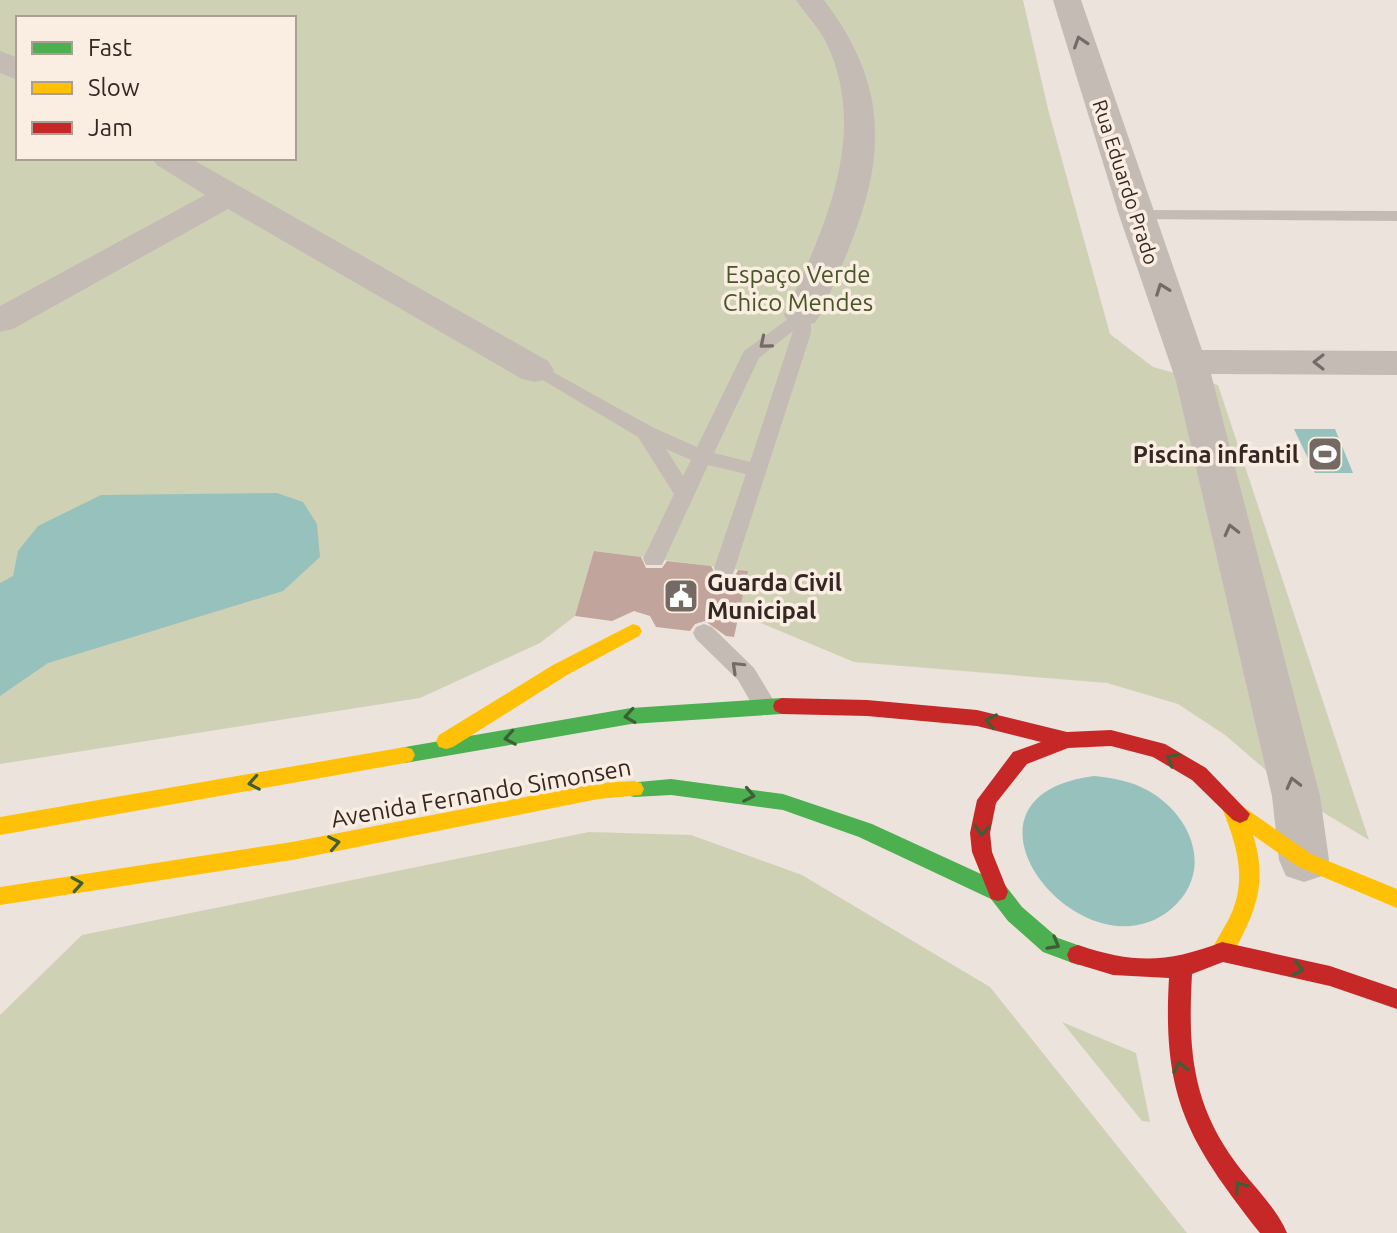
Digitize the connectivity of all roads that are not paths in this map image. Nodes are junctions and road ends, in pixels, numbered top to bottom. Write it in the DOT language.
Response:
graph roads {
  1 [pos="810,0"];
  2 [pos="1067,0"];
  3 [pos="171,160"];
  4 [pos="229,195"];
  5 [pos="1136,215"];
  6 [pos="1397,216"];
  7 [pos="802,315"];
  8 [pos="0,321"];
  9 [pos="1189,362"];
  10 [pos="1397,363"];
  11 [pos="535,370"];
  12 [pos="645,432"];
  13 [pos="702,457"];
  14 [pos="756,470"];
  15 [pos="684,493"];
  16 [pos="654,559"];
  17 [pos="725,568"];
  18 [pos="634,627"];
  19 [pos="704,633"];
  20 [pos="765,706"];
  21 [pos="1067,740"];
  22 [pos="430,751"];
  23 [pos="1232,808"];
  24 [pos="0,826"];
  25 [pos="1304,860"];
  26 [pos="998,892"];
  27 [pos="0,896"];
  28 [pos="1397,899"];
  29 [pos="1222,952"];
  30 [pos="1181,967"];
  31 [pos="1397,999"];
  32 [pos="1275,1233"];
  1 -- 7 [label="street"];
  5 -- 2 [label="street, Rua Eduardo Prado, one-way"];
  3 -- 4 [label="street"];
  4 -- 8 [label="street"];
  4 -- 11 [label="street"];
  5 -- 6 [label="lane"];
  9 -- 5 [label="street, Rua Eduardo Prado, one-way"];
  7 -- 13 [label="lane, one-way"];
  7 -- 14 [label="lane"];
  10 -- 9 [label="street, one-way"];
  25 -- 9 [label="street, Rua Eduardo Prado, one-way"];
  11 -- 12 [label="lane"];
  12 -- 13 [label="lane"];
  12 -- 15 [label="lane"];
  13 -- 14 [label="lane"];
  13 -- 15 [label="lane"];
  14 -- 17 [label="lane"];
  15 -- 16 [label="lane"];
  18 -- 22 [label="main road"];
  20 -- 19 [label="lane, one-way"];
  21 -- 20 [label="main road, Avenida Fernando Simonsen, one-way"];
  20 -- 22 [label="main road, Avenida Fernando Simonsen, one-way"];
  23 -- 21 [label="main road, Avenida Fernando Simonsen, one-way"];
  21 -- 26 [label="main road, one-way"];
  22 -- 24 [label="main road, Avenida Fernando Simonsen, one-way"];
  23 -- 25 [label="main road, Avenida Fernando Simonsen"];
  23 -- 29 [label="main road"];
  25 -- 28 [label="main road, Avenida Fernando Simonsen"];
  27 -- 26 [label="main road, Avenida Fernando Simonsen, one-way"];
  26 -- 30 [label="main road, Avenida Fernando Simonsen, one-way"];
  29 -- 30 [label="main road, Avenida Fernando Simonsen"];
  29 -- 31 [label="main road, one-way"];
  32 -- 30 [label="main road, one-way"];
}
